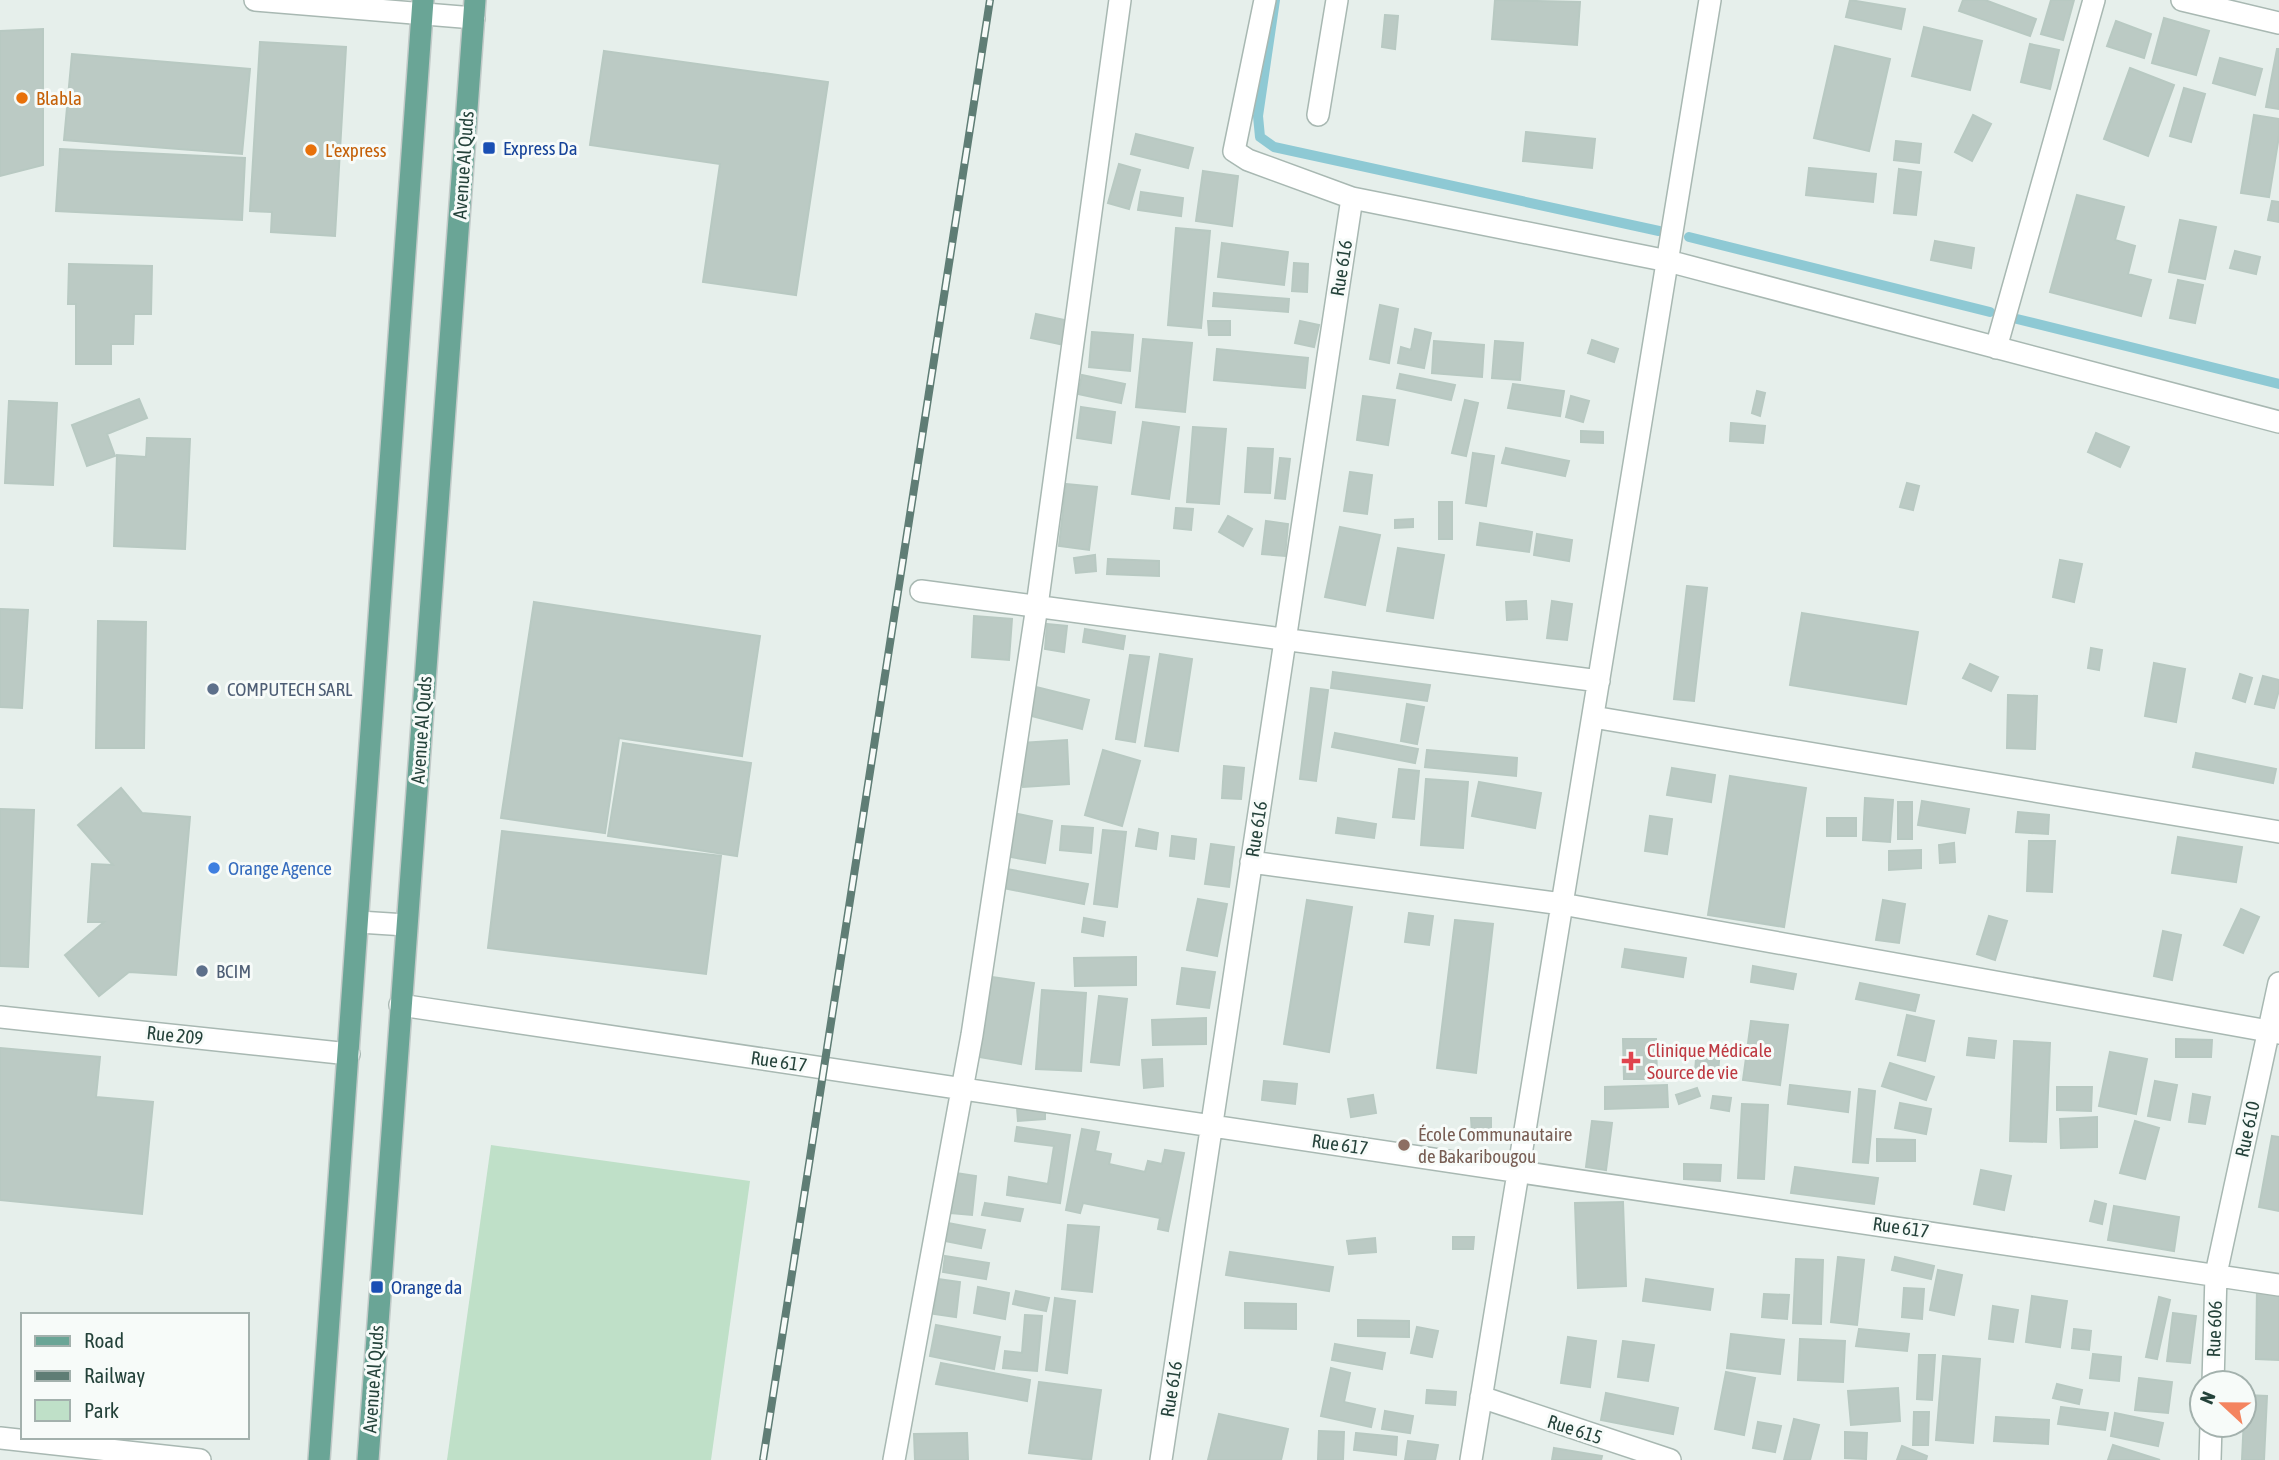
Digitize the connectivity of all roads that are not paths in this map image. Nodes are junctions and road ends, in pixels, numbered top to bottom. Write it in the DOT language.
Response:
graph roads {
  1 [pos="255,0"];
  2 [pos="1120,0"];
  3 [pos="1265,0"];
  4 [pos="1337,0"];
  5 [pos="1710,0"];
  6 [pos="2094,0"];
  7 [pos="2182,0"];
  8 [pos="422,7"];
  9 [pos="475,9"];
  10 [pos="2279,23"];
  11 [pos="1318,116"];
  12 [pos="1352,198"];
  13 [pos="1668,261"];
  14 [pos="1996,348"];
  15 [pos="2279,422"];
  16 [pos="921,591"];
  17 [pos="1037,606"];
  18 [pos="1286,639"];
  19 [pos="1599,681"];
  20 [pos="1593,717"];
  21 [pos="2279,832"];
  22 [pos="1251,862"];
  23 [pos="1562,904"];
  24 [pos="359,922"];
  25 [pos="406,925"];
  26 [pos="2279,984"];
  27 [pos="400,1004"];
  28 [pos="0,1017"];
  29 [pos="2274,1032"];
  30 [pos="349,1054"];
  31 [pos="962,1088"];
  32 [pos="1212,1125"];
  33 [pos="1518,1171"];
  34 [pos="2216,1274"];
  35 [pos="2279,1285"];
  36 [pos="2213,1369"];
  37 [pos="1481,1397"];
  38 [pos="0,1438"];
  39 [pos="2211,1439"];
  40 [pos="200,1460"];
  41 [pos="319,1460"];
  42 [pos="368,1460"];
  43 [pos="894,1460"];
  44 [pos="1161,1460"];
  45 [pos="1471,1460"];
  46 [pos="1670,1460"];
  47 [pos="2210,1460"];
  1 -- 8 [label="street"];
  2 -- 17 [label="street"];
  3 -- 12 [label="street"];
  4 -- 11 [label="street"];
  5 -- 13 [label="street"];
  6 -- 14 [label="street"];
  7 -- 10 [label="street"];
  8 -- 9 [label="street"];
  8 -- 24 [label="main road"];
  9 -- 25 [label="main road, Avenue Al Quds"];
  12 -- 13 [label="street"];
  12 -- 18 [label="street, Rue 616"];
  13 -- 14 [label="street"];
  13 -- 19 [label="street"];
  14 -- 15 [label="street"];
  16 -- 17 [label="street"];
  17 -- 18 [label="street"];
  17 -- 31 [label="street"];
  18 -- 19 [label="street"];
  18 -- 22 [label="street, Rue 616"];
  19 -- 20 [label="street"];
  20 -- 21 [label="street"];
  20 -- 23 [label="street"];
  22 -- 23 [label="street"];
  22 -- 32 [label="street, Rue 616"];
  23 -- 29 [label="street"];
  23 -- 33 [label="street"];
  24 -- 25 [label="street"];
  24 -- 30 [label="main road"];
  25 -- 27 [label="main road, Avenue Al Quds"];
  26 -- 29 [label="street, Rue 610"];
  27 -- 31 [label="street, Rue 617"];
  27 -- 42 [label="main road, Avenue Al Quds"];
  28 -- 30 [label="street, Rue 209"];
  29 -- 34 [label="street, Rue 610"];
  30 -- 41 [label="main road"];
  31 -- 32 [label="street, Rue 617"];
  31 -- 43 [label="street"];
  32 -- 33 [label="street, Rue 617"];
  32 -- 44 [label="street, Rue 616"];
  33 -- 34 [label="street, Rue 617"];
  33 -- 37 [label="street"];
  34 -- 35 [label="street, Rue 617"];
  34 -- 36 [label="street, Rue 606"];
  37 -- 45 [label="street"];
  37 -- 46 [label="street, Rue 615"];
  38 -- 40 [label="street"];
  39 -- 47 [label="street"];
}
